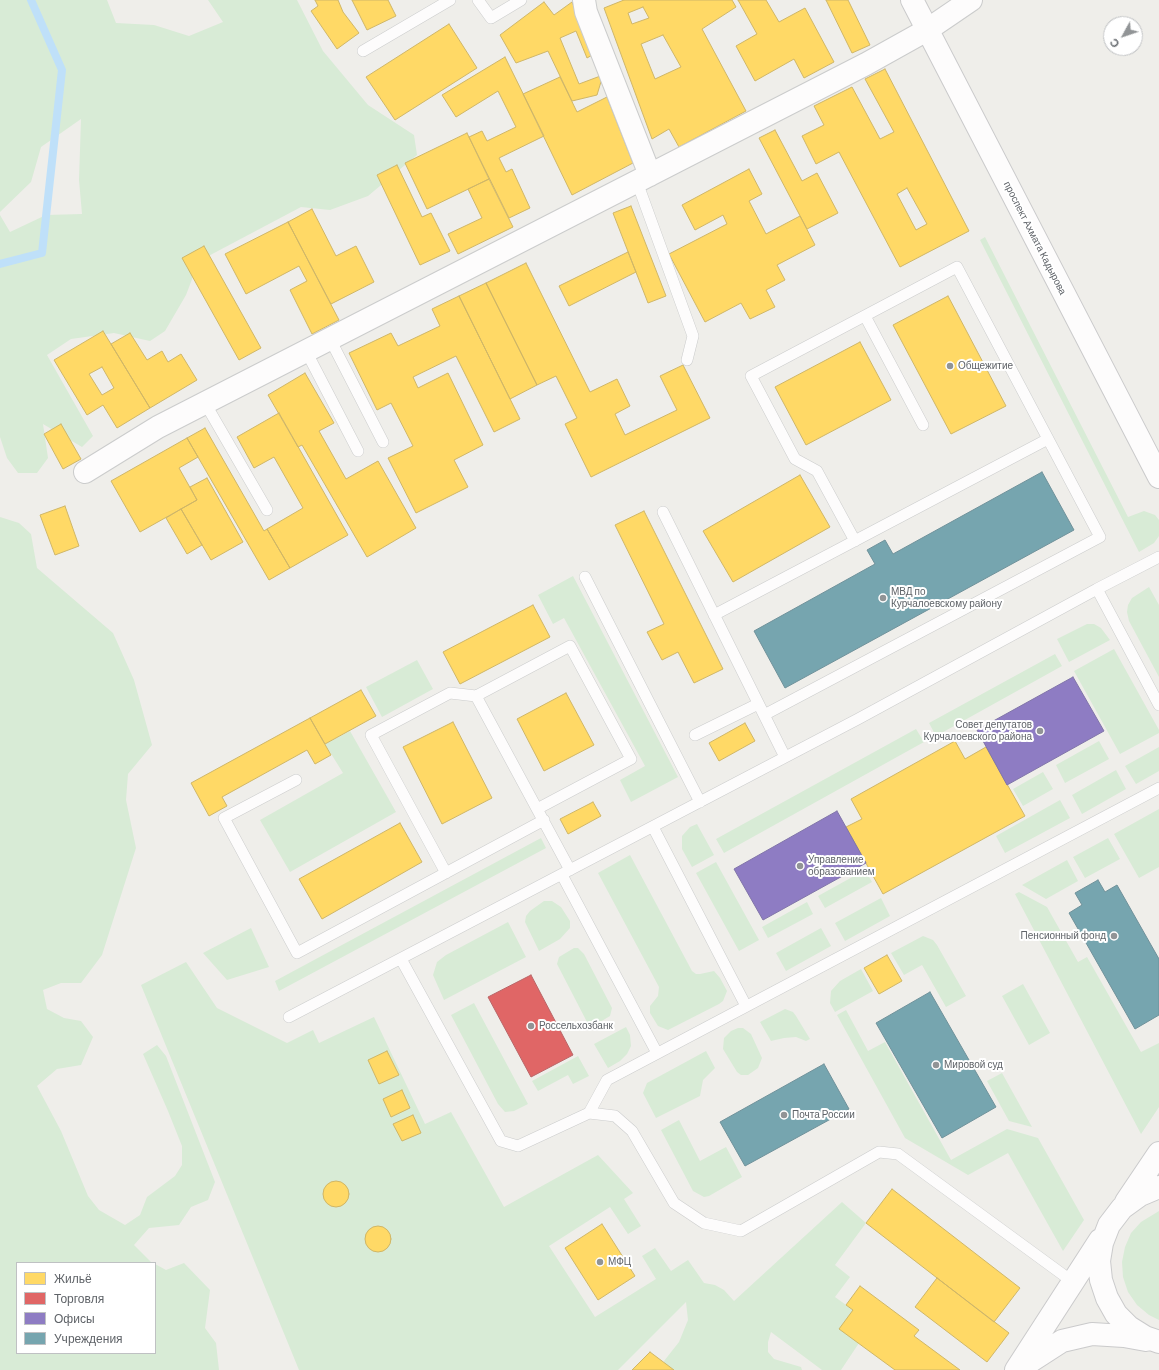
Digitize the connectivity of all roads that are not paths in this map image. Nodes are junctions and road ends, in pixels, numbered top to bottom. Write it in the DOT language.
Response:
graph roads {
  1 [pos="450,0"];
  2 [pos="478,0"];
  3 [pos="521,0"];
  4 [pos="584,0"];
  5 [pos="912,0"];
  6 [pos="972,0"];
  7 [pos="928,30"];
  8 [pos="363,51"];
  9 [pos="644,178"];
  10 [pos="865,316"];
  11 [pos="330,339"];
  12 [pos="306,351"];
  13 [pos="687,360"];
  14 [pos="205,403"];
  15 [pos="923,425"];
  16 [pos="1048,439"];
  17 [pos="383,442"];
  18 [pos="358,451"];
  19 [pos="85,472"];
  20 [pos="1159,477"];
  21 [pos="268,510"];
  22 [pos="663,512"];
  23 [pos="855,541"];
  24 [pos="1159,557"];
  25 [pos="586,577"];
  26 [pos="1097,588"];
  27 [pos="714,615"];
  28 [pos="476,696"];
  29 [pos="758,704"];
  30 [pos="1159,705"];
  31 [pos="764,715"];
  32 [pos="695,735"];
  33 [pos="785,757"];
  34 [pos="296,780"];
  35 [pos="1159,788"];
  36 [pos="700,802"];
  37 [pos="537,809"];
  38 [pos="544,820"];
  39 [pos="653,827"];
  40 [pos="566,872"];
  41 [pos="446,873"];
  42 [pos="401,959"];
  43 [pos="746,1006"];
  44 [pos="290,1017"];
  45 [pos="657,1053"];
  46 [pos="589,1113"];
  47 [pos="1159,1153"];
  48 [pos="1159,1187"];
  49 [pos="1112,1222"];
  50 [pos="1073,1282"];
  51 [pos="1159,1342"];
  52 [pos="1016,1370"];
  53 [pos="1022,1370"];
  1 -- 8 [label="lane"];
  2 -- 3 [label="lane"];
  4 -- 9 [label="street"];
  5 -- 7 [label="street, проспект Ахмата Кадырова"];
  6 -- 7 [label="street"];
  7 -- 9 [label="street"];
  7 -- 20 [label="street, проспект Ахмата Кадырова"];
  9 -- 11 [label="street"];
  9 -- 13 [label="lane"];
  10 -- 15 [label="lane"];
  10 -- 16 [label="lane"];
  10 -- 23 [label="lane"];
  11 -- 12 [label="street"];
  11 -- 17 [label="lane"];
  12 -- 14 [label="street"];
  12 -- 18 [label="lane"];
  14 -- 19 [label="street"];
  14 -- 21 [label="lane"];
  16 -- 23 [label="lane"];
  16 -- 31 [label="lane"];
  22 -- 27 [label="lane"];
  23 -- 27 [label="lane"];
  24 -- 26 [label="lane"];
  25 -- 36 [label="lane"];
  26 -- 30 [label="lane"];
  26 -- 33 [label="lane"];
  27 -- 29 [label="lane"];
  28 -- 37 [label="lane"];
  28 -- 37 [label="lane"];
  28 -- 41 [label="lane"];
  29 -- 31 [label="lane"];
  29 -- 32 [label="lane"];
  31 -- 33 [label="lane"];
  33 -- 36 [label="lane"];
  34 -- 41 [label="lane"];
  35 -- 43 [label="lane"];
  36 -- 39 [label="lane"];
  37 -- 38 [label="lane"];
  38 -- 40 [label="lane"];
  38 -- 41 [label="lane"];
  39 -- 40 [label="lane"];
  39 -- 43 [label="lane"];
  40 -- 42 [label="lane"];
  40 -- 45 [label="lane"];
  42 -- 44 [label="lane"];
  42 -- 46 [label="lane"];
  43 -- 45 [label="lane"];
  45 -- 46 [label="lane"];
  46 -- 50 [label="lane"];
  47 -- 49 [label="street"];
  48 -- 49 [label="street"];
  49 -- 50 [label="street"];
  49 -- 51 [label="street"];
  50 -- 52 [label="street"];
  51 -- 53 [label="street"];
}
